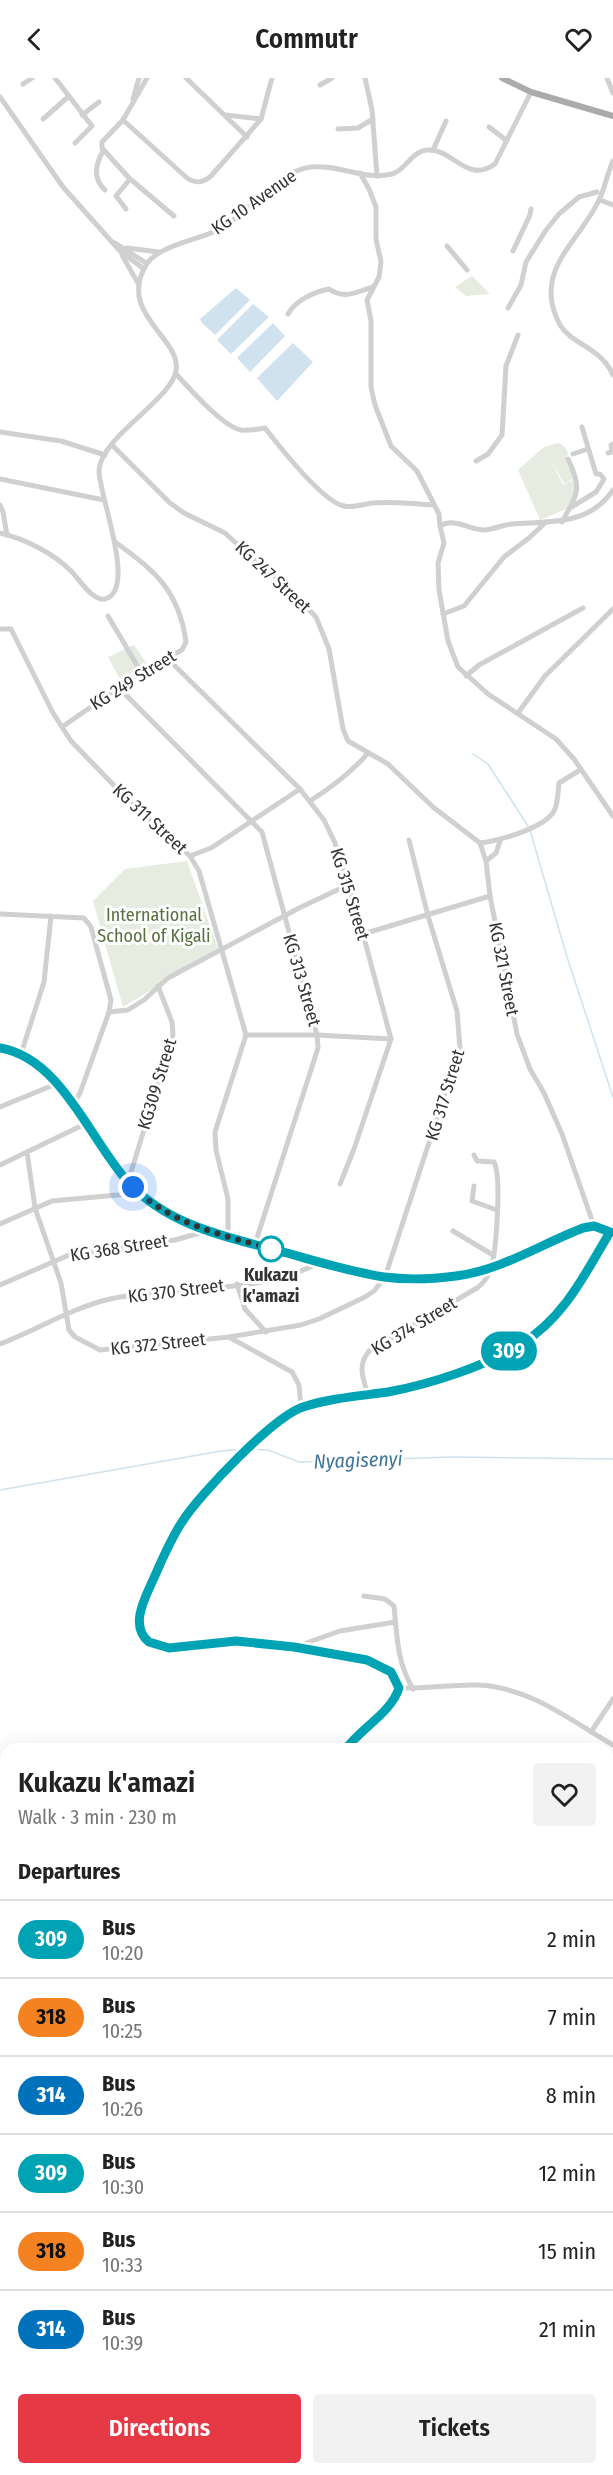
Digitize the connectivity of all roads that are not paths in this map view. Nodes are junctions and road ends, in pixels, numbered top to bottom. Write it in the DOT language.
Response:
graph roads {
  1 [pos="32,78"];
  2 [pos="55,78"];
  3 [pos="186,78"];
  4 [pos="272,78"];
  5 [pos="332,78"];
  6 [pos="365,78"];
  7 [pos="502,78"];
  8 [pos="607,78"];
  9 [pos="137,79"];
  10 [pos="144,83"];
  11 [pos="23,84"];
  12 [pos="320,85"];
  13 [pos="531,92"];
  14 [pos="613,93"];
  15 [pos="0,97"];
  16 [pos="68,97"];
  17 [pos="99,102"];
  18 [pos="132,104"];
  19 [pos="82,115"];
  20 [pos="226,115"];
  21 [pos="613,116"];
  22 [pos="43,119"];
  23 [pos="261,119"];
  24 [pos="373,119"];
  25 [pos="123,120"];
  26 [pos="446,121"];
  27 [pos="92,126"];
  28 [pos="489,127"];
  29 [pos="338,129"];
  30 [pos="97,132"];
  31 [pos="247,137"];
  32 [pos="506,140"];
  33 [pos="75,143"];
  34 [pos="433,150"];
  35 [pos="103,152"];
  36 [pos="613,161"];
  37 [pos="360,173"];
  38 [pos="377,176"];
  39 [pos="130,179"];
  40 [pos="105,190"];
  41 [pos="597,192"];
  42 [pos="600,200"];
  43 [pos="613,205"];
  44 [pos="126,209"];
  45 [pos="531,209"];
  46 [pos="174,216"];
  47 [pos="447,246"];
  48 [pos="121,249"];
  49 [pos="513,251"];
  50 [pos="161,252"];
  51 [pos="145,266"];
  52 [pos="467,270"];
  53 [pos="139,285"];
  54 [pos="373,287"];
  55 [pos="508,308"];
  56 [pos="288,314"];
  57 [pos="518,336"];
  58 [pos="176,374"];
  59 [pos="613,375"];
  60 [pos="582,427"];
  61 [pos="0,432"];
  62 [pos="613,444"];
  63 [pos="112,445"];
  64 [pos="588,449"];
  65 [pos="608,453"];
  66 [pos="105,455"];
  67 [pos="476,461"];
  68 [pos="0,479"];
  69 [pos="613,490"];
  70 [pos="104,500"];
  71 [pos="0,505"];
  72 [pos="433,505"];
  73 [pos="570,508"];
  74 [pos="546,522"];
  75 [pos="562,522"];
  76 [pos="440,526"];
  77 [pos="0,533"];
  78 [pos="7,535"];
  79 [pos="115,542"];
  80 [pos="583,608"];
  81 [pos="613,609"];
  82 [pos="443,614"];
  83 [pos="108,616"];
  84 [pos="0,629"];
  85 [pos="168,659"];
  86 [pos="141,672"];
  87 [pos="466,676"];
  88 [pos="118,687"];
  89 [pos="518,713"];
  90 [pos="62,727"];
  91 [pos="368,753"];
  92 [pos="580,770"];
  93 [pos="300,789"];
  94 [pos="310,801"];
  95 [pos="613,816"];
  96 [pos="251,821"];
  97 [pos="409,840"];
  98 [pos="500,841"];
  99 [pos="480,843"];
  100 [pos="190,856"];
  101 [pos="486,861"];
  102 [pos="348,885"];
  103 [pos="490,896"];
  104 [pos="0,914"];
  105 [pos="51,916"];
  106 [pos="284,916"];
  107 [pos="428,916"];
  108 [pos="363,934"];
  109 [pos="221,951"];
  110 [pos="158,986"];
  111 [pos="109,1012"];
  112 [pos="246,1035"];
  113 [pos="317,1035"];
  114 [pos="391,1039"];
  115 [pos="0,1048"];
  116 [pos="21,1054"];
  117 [pos="56,1084"];
  118 [pos="73,1105"];
  119 [pos="0,1107"];
  120 [pos="85,1124"];
  121 [pos="27,1152"];
  122 [pos="474,1155"];
  123 [pos="0,1165"];
  124 [pos="128,1182"];
  125 [pos="340,1184"];
  126 [pos="474,1186"];
  127 [pos="139,1192"];
  128 [pos="35,1208"];
  129 [pos="497,1210"];
  130 [pos="0,1224"];
  131 [pos="594,1226"];
  132 [pos="453,1230"];
  133 [pos="611,1230"];
  134 [pos="207,1231"];
  135 [pos="228,1237"];
  136 [pos="255,1244"];
  137 [pos="493,1255"];
  138 [pos="52,1261"];
  139 [pos="320,1262"];
  140 [pos="491,1269"];
  141 [pos="385,1277"];
  142 [pos="237,1284"];
  143 [pos="0,1285"];
  144 [pos="66,1314"];
  145 [pos="266,1332"];
  146 [pos="229,1337"];
  147 [pos="0,1344"];
  148 [pos="368,1395"];
  149 [pos="301,1408"];
  150 [pos="364,1596"];
  151 [pos="395,1622"];
  152 [pos="294,1647"];
  153 [pos="399,1688"];
  154 [pos="413,1689"];
  155 [pos="613,1699"];
  156 [pos="591,1732"];
  157 [pos="351,1743"];
  158 [pos="610,1743"];
  1 -- 11 [label="street"];
  2 -- 16 [label="street"];
  3 -- 20 [label="street"];
  4 -- 23 [label="street"];
  5 -- 12 [label="street"];
  6 -- 24 [label="street"];
  7 -- 13 [label="main road"];
  8 -- 14 [label="street"];
  9 -- 10 [label="street"];
  9 -- 18 [label="street"];
  10 -- 18 [label="street"];
  13 -- 21 [label="main road"];
  13 -- 32 [label="street"];
  15 -- 48 [label="street"];
  16 -- 19 [label="street"];
  16 -- 22 [label="street"];
  17 -- 19 [label="street"];
  18 -- 25 [label="street"];
  19 -- 27 [label="street"];
  20 -- 23 [label="street"];
  20 -- 31 [label="street"];
  23 -- 31 [label="street"];
  24 -- 29 [label="street"];
  24 -- 38 [label="street"];
  25 -- 31 [label="street"];
  25 -- 35 [label="street"];
  26 -- 34 [label="street"];
  27 -- 30 [label="street"];
  27 -- 33 [label="street"];
  28 -- 32 [label="street"];
  32 -- 34 [label="street"];
  34 -- 38 [label="street"];
  35 -- 39 [label="street"];
  35 -- 40 [label="street"];
  36 -- 42 [label="street"];
  37 -- 38 [label="street, KG 10 Avenue"];
  37 -- 50 [label="street, KG 10 Avenue"];
  37 -- 54 [label="street"];
  39 -- 44 [label="street"];
  39 -- 46 [label="street"];
  41 -- 55 [label="street"];
  42 -- 43 [label="street"];
  42 -- 59 [label="street"];
  45 -- 49 [label="street"];
  47 -- 52 [label="street"];
  48 -- 50 [label="street"];
  48 -- 51 [label="street"];
  48 -- 53 [label="street"];
  50 -- 51 [label="street, KG 10 Avenue"];
  51 -- 53 [label="street"];
  53 -- 58 [label="street"];
  54 -- 56 [label="street"];
  54 -- 72 [label="street"];
  57 -- 67 [label="street"];
  58 -- 63 [label="street"];
  58 -- 72 [label="street"];
  60 -- 64 [label="street"];
  61 -- 66 [label="street"];
  62 -- 65 [label="street"];
  63 -- 66 [label="street"];
  63 -- 91 [label="street, KG 247 Street"];
  64 -- 73 [label="street"];
  64 -- 73 [label="street"];
  66 -- 70 [label="street"];
  68 -- 70 [label="street"];
  69 -- 75 [label="street"];
  70 -- 79 [label="street"];
  71 -- 78 [label="street"];
  72 -- 76 [label="street"];
  73 -- 75 [label="street"];
  74 -- 75 [label="street"];
  74 -- 76 [label="street"];
  74 -- 82 [label="street"];
  76 -- 82 [label="street"];
  77 -- 78 [label="street"];
  78 -- 79 [label="street"];
  79 -- 85 [label="street, KG 249 Street"];
  80 -- 87 [label="street"];
  81 -- 89 [label="street"];
  82 -- 87 [label="street"];
  83 -- 86 [label="street"];
  84 -- 90 [label="street, KG 311 Street"];
  85 -- 86 [label="street, KG 249 Street"];
  85 -- 93 [label="street, KG 315 Street"];
  86 -- 88 [label="street, KG 249 Street"];
  87 -- 89 [label="street"];
  88 -- 90 [label="street, KG 249 Street"];
  88 -- 96 [label="street, KG 313 Street"];
  89 -- 92 [label="street"];
  90 -- 100 [label="street, KG 311 Street"];
  91 -- 94 [label="street"];
  91 -- 99 [label="street"];
  92 -- 95 [label="street"];
  92 -- 98 [label="street"];
  93 -- 94 [label="street, KG 315 Street"];
  93 -- 96 [label="street"];
  94 -- 102 [label="street, KG 315 Street"];
  96 -- 100 [label="street"];
  96 -- 106 [label="street, KG 313 Street"];
  97 -- 107 [label="street, KG 317 Street"];
  98 -- 99 [label="street"];
  98 -- 101 [label="street"];
  99 -- 101 [label="street, KG 321 Street"];
  100 -- 109 [label="street, KG 311 Street"];
  101 -- 103 [label="street, KG 321 Street"];
  102 -- 106 [label="street"];
  102 -- 108 [label="street, KG 315 Street"];
  103 -- 107 [label="street"];
  103 -- 131 [label="street, KG 321 Street"];
  104 -- 105 [label="street"];
  105 -- 111 [label="street"];
  105 -- 116 [label="street"];
  106 -- 109 [label="street"];
  106 -- 113 [label="street, KG 313 Street"];
  107 -- 108 [label="street"];
  107 -- 141 [label="street, KG 317 Street"];
  108 -- 114 [label="street, KG 315 Street"];
  109 -- 110 [label="street"];
  109 -- 112 [label="street, KG 311 Street"];
  110 -- 111 [label="street"];
  110 -- 124 [label="street, KG309 Street"];
  111 -- 118 [label="street"];
  112 -- 113 [label="street"];
  112 -- 135 [label="street"];
  113 -- 114 [label="street"];
  113 -- 136 [label="street, KG 313 Street"];
  114 -- 125 [label="street"];
  115 -- 116 [label="main road"];
  116 -- 117 [label="main road"];
  117 -- 118 [label="main road"];
  117 -- 119 [label="street"];
  118 -- 120 [label="main road"];
  120 -- 121 [label="street"];
  120 -- 124 [label="main road"];
  121 -- 123 [label="street"];
  121 -- 128 [label="street, KG 372 Street"];
  122 -- 129 [label="street"];
  124 -- 127 [label="main road"];
  126 -- 129 [label="street"];
  127 -- 128 [label="street"];
  127 -- 134 [label="main road"];
  128 -- 130 [label="street"];
  128 -- 138 [label="street, KG 372 Street"];
  129 -- 137 [label="street"];
  131 -- 133 [label="main road"];
  131 -- 140 [label="main road"];
  132 -- 137 [label="street"];
  133 -- 148 [label="street"];
  134 -- 135 [label="main road"];
  134 -- 138 [label="street, KG 368 Street"];
  135 -- 136 [label="main road"];
  136 -- 139 [label="main road"];
  137 -- 140 [label="street"];
  138 -- 143 [label="street, KG 368 Street"];
  138 -- 144 [label="street, KG 372 Street"];
  139 -- 141 [label="main road"];
  139 -- 142 [label="street, KG 370 Street"];
  140 -- 141 [label="main road"];
  140 -- 148 [label="street, KG 374 Street"];
  141 -- 145 [label="street, KG 372 Street"];
  142 -- 144 [label="street, KG 370 Street"];
  142 -- 145 [label="street"];
  144 -- 146 [label="street, KG 372 Street"];
  144 -- 147 [label="street, KG 370 Street"];
  145 -- 146 [label="street, KG 372 Street"];
  146 -- 149 [label="street"];
  148 -- 149 [label="street"];
  149 -- 152 [label="street"];
  150 -- 151 [label="street"];
  151 -- 152 [label="street"];
  151 -- 154 [label="street"];
  152 -- 153 [label="street"];
  153 -- 154 [label="street"];
  153 -- 157 [label="street"];
  154 -- 156 [label="street"];
  155 -- 156 [label="street"];
  156 -- 158 [label="street"];
}
